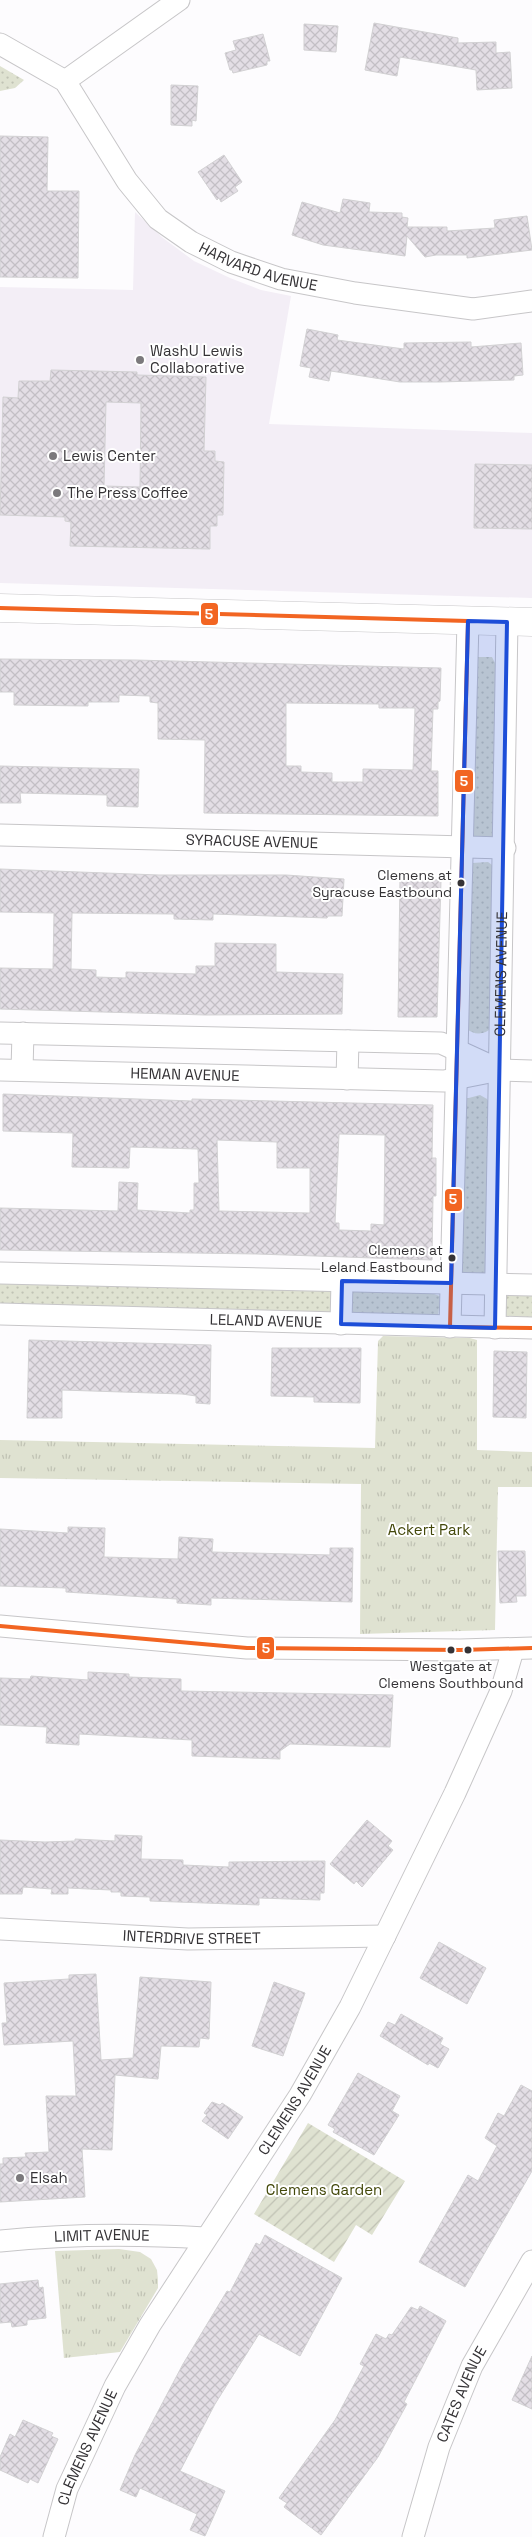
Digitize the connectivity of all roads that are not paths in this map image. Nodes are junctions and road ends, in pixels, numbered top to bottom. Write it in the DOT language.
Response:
graph roads {
  1 [pos="176,1"];
  2 [pos="0,44"];
  3 [pos="65,80"];
  4 [pos="532,300"];
  5 [pos="0,608"];
  6 [pos="468,620"];
  7 [pos="520,622"];
  8 [pos="0,835"];
  9 [pos="462,847"];
  10 [pos="505,848"];
  11 [pos="0,1033"];
  12 [pos="23,1033"];
  13 [pos="348,1041"];
  14 [pos="458,1051"];
  15 [pos="0,1070"];
  16 [pos="22,1070"];
  17 [pos="500,1070"];
  18 [pos="532,1071"];
  19 [pos="457,1078"];
  20 [pos="347,1079"];
  21 [pos="0,1273"];
  22 [pos="342,1280"];
  23 [pos="451,1283"];
  24 [pos="496,1284"];
  25 [pos="532,1285"];
  26 [pos="0,1314"];
  27 [pos="341,1324"];
  28 [pos="450,1327"];
  29 [pos="495,1328"];
  30 [pos="532,1328"];
  31 [pos="0,1626"];
  32 [pos="523,1649"];
  33 [pos="0,1929"];
  34 [pos="384,1936"];
  35 [pos="205,2238"];
  36 [pos="0,2241"];
  37 [pos="532,2261"];
  38 [pos="54,2537"];
  39 [pos="413,2537"];
  1 -- 3 [label="street"];
  2 -- 3 [label="street"];
  3 -- 4 [label="street, HARVARD AVENUE"];
  5 -- 6 [label="street"];
  6 -- 7 [label="street"];
  6 -- 9 [label="street"];
  7 -- 10 [label="street, CLEMENS AVENUE"];
  8 -- 9 [label="street, SYRACUSE AVENUE"];
  9 -- 10 [label="street, SYRACUSE AVENUE"];
  9 -- 14 [label="street"];
  10 -- 17 [label="street, CLEMENS AVENUE"];
  11 -- 12 [label="street, HEMAN AVENUE"];
  12 -- 13 [label="street, HEMAN AVENUE"];
  12 -- 16 [label="street"];
  13 -- 14 [label="street, HEMAN AVENUE"];
  13 -- 20 [label="street"];
  14 -- 17 [label="street, HEMAN AVENUE"];
  14 -- 19 [label="street"];
  15 -- 16 [label="street, HEMAN AVENUE"];
  16 -- 20 [label="street, HEMAN AVENUE"];
  17 -- 18 [label="street, HEMAN AVENUE"];
  17 -- 19 [label="street, HEMAN AVENUE"];
  17 -- 24 [label="street, CLEMENS AVENUE"];
  19 -- 20 [label="street, HEMAN AVENUE"];
  19 -- 23 [label="street"];
  21 -- 22 [label="street"];
  22 -- 23 [label="street"];
  22 -- 27 [label="street"];
  23 -- 24 [label="street"];
  23 -- 28 [label="street"];
  24 -- 25 [label="street"];
  24 -- 29 [label="street, CLEMENS AVENUE"];
  26 -- 27 [label="street, LELAND AVENUE"];
  27 -- 28 [label="street, LELAND AVENUE"];
  28 -- 29 [label="street, LELAND AVENUE"];
  29 -- 30 [label="street, LELAND AVENUE"];
  31 -- 32 [label="street"];
  32 -- 34 [label="street, CLEMENS AVENUE"];
  33 -- 34 [label="street, INTERDRIVE STREET"];
  34 -- 35 [label="street, CLEMENS AVENUE"];
  35 -- 36 [label="street, LIMIT AVENUE"];
  35 -- 38 [label="street, CLEMENS AVENUE"];
  37 -- 39 [label="street, CATES AVENUE"];
}
